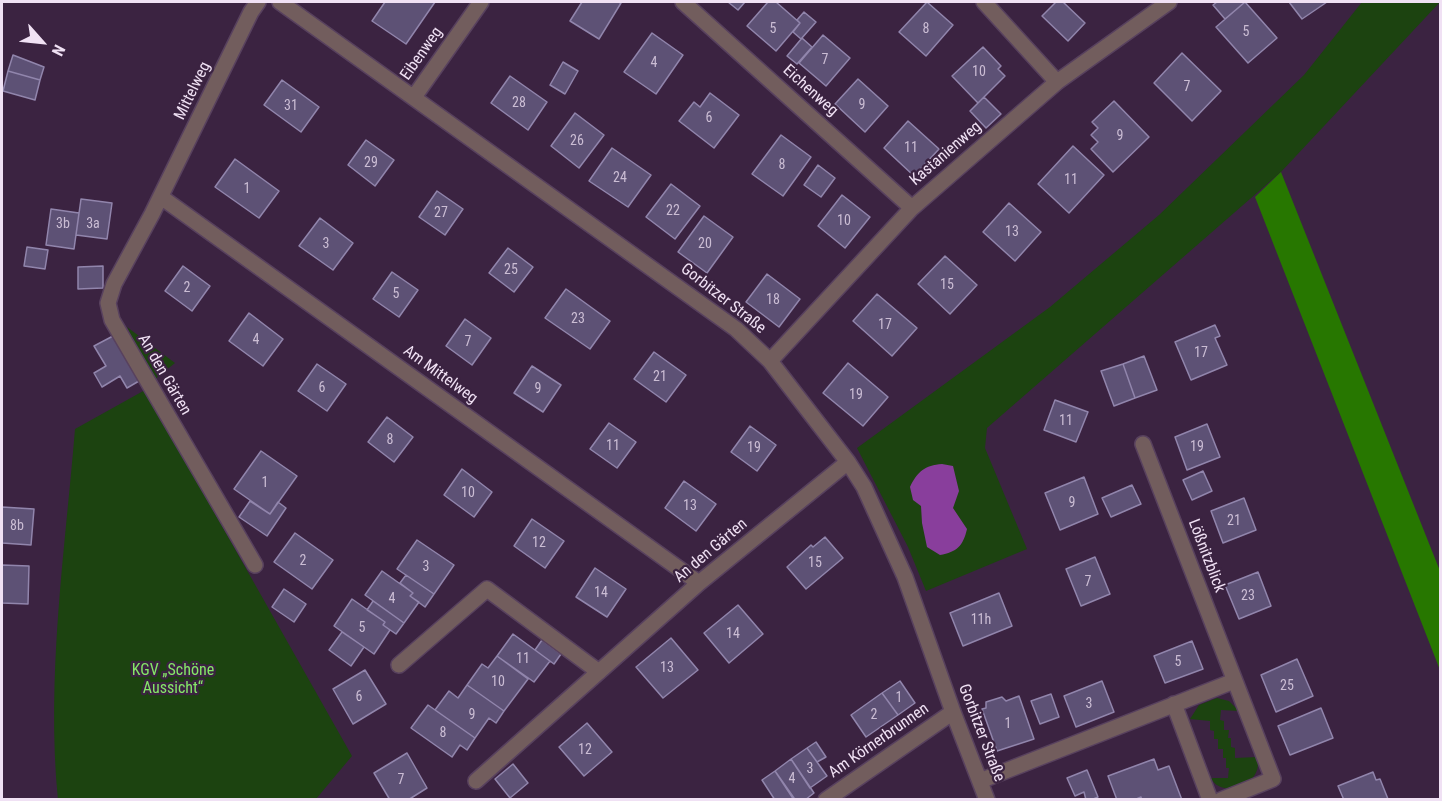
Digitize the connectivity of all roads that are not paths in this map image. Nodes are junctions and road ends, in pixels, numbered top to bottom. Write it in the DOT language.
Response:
graph roads {
  1 [pos="258,2"];
  2 [pos="280,2"];
  3 [pos="481,2"];
  4 [pos="683,2"];
  5 [pos="984,2"];
  6 [pos="1169,2"];
  7 [pos="1057,82"];
  8 [pos="414,97"];
  9 [pos="161,197"];
  10 [pos="912,208"];
  11 [pos="770,361"];
  12 [pos="1143,444"];
  13 [pos="848,462"];
  14 [pos="255,565"];
  15 [pos="699,583"];
  16 [pos="399,665"];
  17 [pos="599,672"];
  18 [pos="1234,681"];
  19 [pos="1174,704"];
  20 [pos="953,712"];
  21 [pos="476,781"];
  22 [pos="980,782"];
  23 [pos="826,800"];
  24 [pos="987,800"];
  25 [pos="1210,800"];
  26 [pos="1221,800"];
  1 -- 9 [label="street, Mittelweg"];
  2 -- 8 [label="street, Gorbitzer Straße"];
  3 -- 8 [label="street, Eibenweg"];
  4 -- 10 [label="street, Eichenweg"];
  5 -- 7 [label="street"];
  6 -- 7 [label="street, Kastanienweg"];
  7 -- 10 [label="street, Kastanienweg"];
  8 -- 11 [label="street, Gorbitzer Straße"];
  9 -- 14 [label="street, An den Gärten"];
  9 -- 15 [label="street, Am Mittelweg"];
  10 -- 11 [label="street, Kastanienweg"];
  11 -- 13 [label="street, Gorbitzer Straße"];
  12 -- 18 [label="street, Lößnitzblick"];
  13 -- 15 [label="street, An den Gärten"];
  13 -- 20 [label="street, Gorbitzer Straße"];
  15 -- 17 [label="street, An den Gärten"];
  16 -- 17 [label="street"];
  17 -- 21 [label="street, An den Gärten"];
  18 -- 19 [label="street"];
  18 -- 26 [label="street, Lößnitzblick"];
  19 -- 22 [label="street"];
  19 -- 25 [label="street"];
  20 -- 22 [label="street, Gorbitzer Straße"];
  20 -- 23 [label="street, Am Körnerbrunnen"];
  22 -- 24 [label="street, Gorbitzer Straße"];
}
